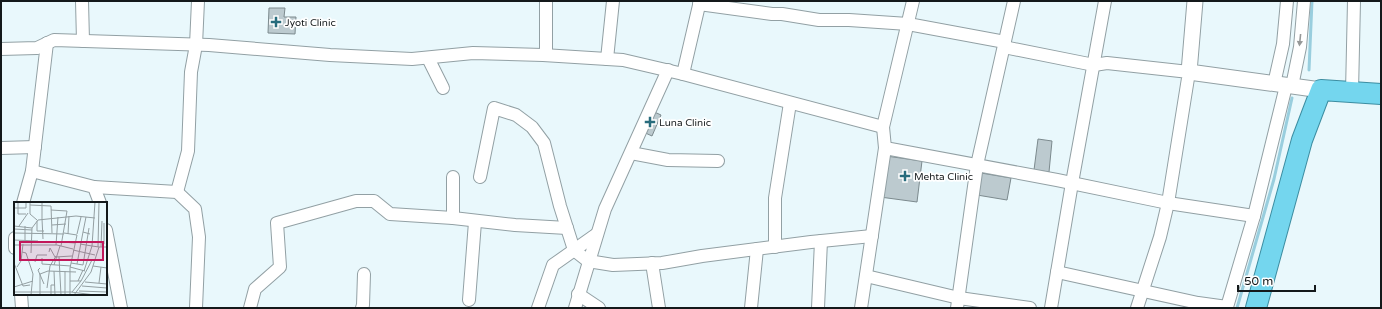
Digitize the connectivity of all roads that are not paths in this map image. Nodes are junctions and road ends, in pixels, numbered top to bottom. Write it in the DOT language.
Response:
graph roads {
  1 [pos="82,1"];
  2 [pos="198,1"];
  3 [pos="546,1"];
  4 [pos="613,1"];
  5 [pos="913,1"];
  6 [pos="1014,1"];
  7 [pos="1105,1"];
  8 [pos="1195,1"];
  9 [pos="1287,1"];
  10 [pos="1304,1"];
  11 [pos="1354,1"];
  12 [pos="699,2"];
  13 [pos="908,24"];
  14 [pos="83,41"];
  15 [pos="47,43"];
  16 [pos="1005,44"];
  17 [pos="196,45"];
  18 [pos="1,48"];
  19 [pos="546,55"];
  20 [pos="428,58"];
  21 [pos="607,59"];
  22 [pos="1094,65"];
  23 [pos="668,70"];
  24 [pos="1189,72"];
  25 [pos="683,74"];
  26 [pos="1284,85"];
  27 [pos="443,88"];
  28 [pos="1321,90"];
  29 [pos="1352,92"];
  30 [pos="1381,94"];
  31 [pos="790,102"];
  32 [pos="883,127"];
  33 [pos="35,147"];
  34 [pos="1,148"];
  35 [pos="885,148"];
  36 [pos="631,153"];
  37 [pos="718,161"];
  38 [pos="977,165"];
  39 [pos="32,171"];
  40 [pos="454,177"];
  41 [pos="480,177"];
  42 [pos="1072,183"];
  43 [pos="94,186"];
  44 [pos="177,192"];
  45 [pos="23,202"];
  46 [pos="100,202"];
  47 [pos="1168,203"];
  48 [pos="1254,216"];
  49 [pos="454,218"];
  50 [pos="475,222"];
  51 [pos="567,228"];
  52 [pos="597,234"];
  53 [pos="107,235"];
  54 [pos="872,236"];
  55 [pos="821,241"];
  56 [pos="775,246"];
  57 [pos="757,249"];
  58 [pos="574,250"];
  59 [pos="588,261"];
  60 [pos="652,263"];
  61 [pos="1057,272"];
  62 [pos="364,274"];
  63 [pos="866,276"];
  64 [pos="1143,290"];
  65 [pos="578,294"];
  66 [pos="21,295"];
  67 [pos="469,300"];
  68 [pos="958,303"];
  69 [pos="1198,305"];
  70 [pos="22,308"];
  71 [pos="121,308"];
  72 [pos="196,308"];
  73 [pos="250,308"];
  74 [pos="362,308"];
  75 [pos="538,308"];
  76 [pos="574,308"];
  77 [pos="599,308"];
  78 [pos="659,308"];
  79 [pos="751,308"];
  80 [pos="818,308"];
  81 [pos="861,308"];
  82 [pos="1030,308"];
  83 [pos="1051,308"];
  84 [pos="1137,308"];
  85 [pos="1256,308"];
  1 -- 14 [label="street"];
  2 -- 17 [label="street"];
  3 -- 19 [label="street"];
  4 -- 21 [label="street"];
  5 -- 13 [label="street"];
  6 -- 16 [label="street"];
  7 -- 22 [label="street"];
  8 -- 24 [label="street"];
  9 -- 26 [label="street"];
  10 -- 26 [label="street, one-way"];
  11 -- 29 [label="street"];
  12 -- 13 [label="street"];
  12 -- 25 [label="street"];
  13 -- 16 [label="street"];
  13 -- 32 [label="street"];
  14 -- 15 [label="street"];
  14 -- 17 [label="street"];
  15 -- 18 [label="street"];
  15 -- 33 [label="street"];
  16 -- 22 [label="street"];
  16 -- 38 [label="street"];
  17 -- 20 [label="street"];
  17 -- 44 [label="street"];
  19 -- 20 [label="street"];
  19 -- 21 [label="street"];
  20 -- 27 [label="street"];
  21 -- 23 [label="street"];
  22 -- 24 [label="street"];
  22 -- 42 [label="street"];
  23 -- 25 [label="street"];
  23 -- 36 [label="street"];
  24 -- 26 [label="street"];
  24 -- 47 [label="street"];
  25 -- 31 [label="street"];
  26 -- 28 [label="street"];
  26 -- 48 [label="street"];
  28 -- 29 [label="highway"];
  28 -- 85 [label="highway"];
  29 -- 30 [label="highway"];
  31 -- 32 [label="street"];
  31 -- 56 [label="street"];
  32 -- 35 [label="street"];
  33 -- 34 [label="street"];
  33 -- 39 [label="street"];
  35 -- 38 [label="street"];
  35 -- 54 [label="street"];
  36 -- 37 [label="street"];
  36 -- 52 [label="street"];
  38 -- 42 [label="street"];
  38 -- 68 [label="street"];
  39 -- 43 [label="street"];
  39 -- 45 [label="street"];
  40 -- 49 [label="street"];
  41 -- 51 [label="street"];
  42 -- 47 [label="street"];
  42 -- 61 [label="street"];
  43 -- 44 [label="street"];
  43 -- 46 [label="street"];
  44 -- 72 [label="street"];
  47 -- 48 [label="street"];
  47 -- 64 [label="street"];
  48 -- 69 [label="street"];
  49 -- 50 [label="street"];
  49 -- 73 [label="street"];
  50 -- 51 [label="street"];
  50 -- 67 [label="street"];
  51 -- 58 [label="street"];
  52 -- 58 [label="street"];
  52 -- 59 [label="street"];
  53 -- 71 [label="street"];
  54 -- 55 [label="street"];
  54 -- 63 [label="street"];
  55 -- 56 [label="street"];
  55 -- 80 [label="street"];
  56 -- 57 [label="street"];
  57 -- 60 [label="street"];
  57 -- 79 [label="street"];
  58 -- 59 [label="street"];
  58 -- 75 [label="street"];
  59 -- 60 [label="street"];
  59 -- 65 [label="street"];
  60 -- 78 [label="street"];
  61 -- 64 [label="street"];
  61 -- 83 [label="street"];
  62 -- 74 [label="street"];
  63 -- 68 [label="street"];
  63 -- 81 [label="street"];
  64 -- 69 [label="street"];
  64 -- 84 [label="street"];
  65 -- 76 [label="street"];
  65 -- 77 [label="street"];
  66 -- 70 [label="street"];
  68 -- 82 [label="street"];
}
